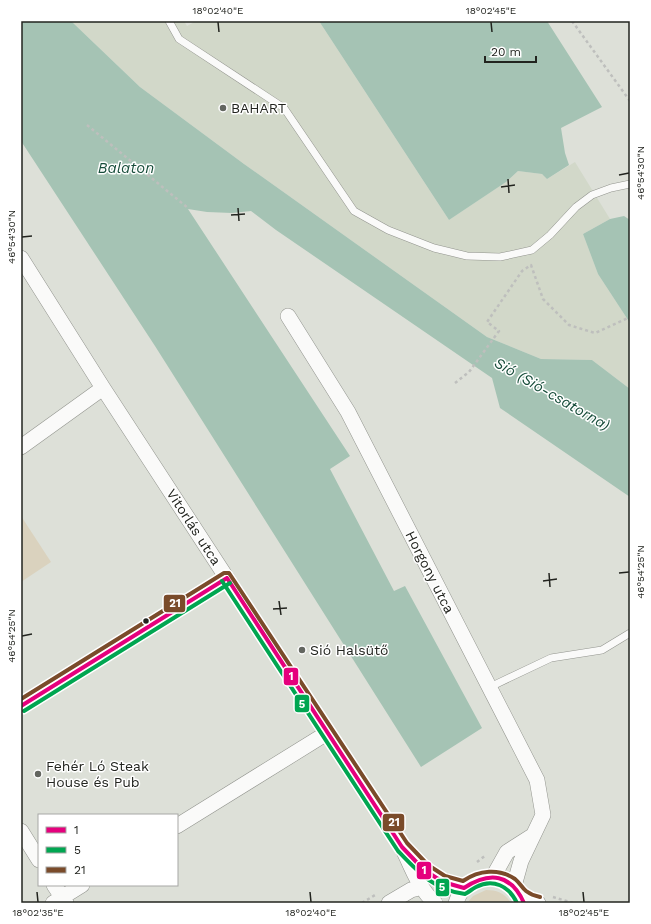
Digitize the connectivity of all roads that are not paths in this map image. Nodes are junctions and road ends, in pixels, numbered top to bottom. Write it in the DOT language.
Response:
graph roads {
  1 [pos="169,21"];
  2 [pos="630,184"];
  3 [pos="21,258"];
  4 [pos="288,316"];
  5 [pos="103,388"];
  6 [pos="21,447"];
  7 [pos="227,578"];
  8 [pos="630,633"];
  9 [pos="490,688"];
  10 [pos="21,706"];
  11 [pos="327,733"];
  12 [pos="178,825"];
  13 [pos="21,831"];
  14 [pos="532,836"];
  15 [pos="402,847"];
  16 [pos="38,858"];
  17 [pos="493,877"];
  18 [pos="80,886"];
  19 [pos="422,887"];
  20 [pos="464,888"];
  21 [pos="520,895"];
  22 [pos="59,897"];
  23 [pos="389,903"];
  24 [pos="435,903"];
  25 [pos="456,903"];
  26 [pos="538,903"];
  1 -- 2 [label="lane"];
  3 -- 5 [label="street, Vitorlás utca"];
  4 -- 9 [label="street, Horgony utca"];
  5 -- 6 [label="street"];
  5 -- 7 [label="street, Vitorlás utca"];
  7 -- 10 [label="street"];
  7 -- 11 [label="street, Vitorlás utca"];
  8 -- 9 [label="lane"];
  9 -- 14 [label="street, Horgony utca"];
  11 -- 12 [label="street"];
  11 -- 15 [label="street, Vitorlás utca"];
  13 -- 16 [label="street"];
  14 -- 17 [label="street, Horgony utca"];
  14 -- 21 [label="street, Horgony utca"];
  15 -- 19 [label="street, Vitorlás utca"];
  15 -- 20 [label="street, Vitorlás utca"];
  17 -- 20 [label="street"];
  17 -- 21 [label="street"];
  18 -- 22 [label="street"];
  19 -- 23 [label="street"];
  19 -- 24 [label="street, Vitorlás utca"];
  20 -- 25 [label="street"];
  21 -- 26 [label="street"];
}
